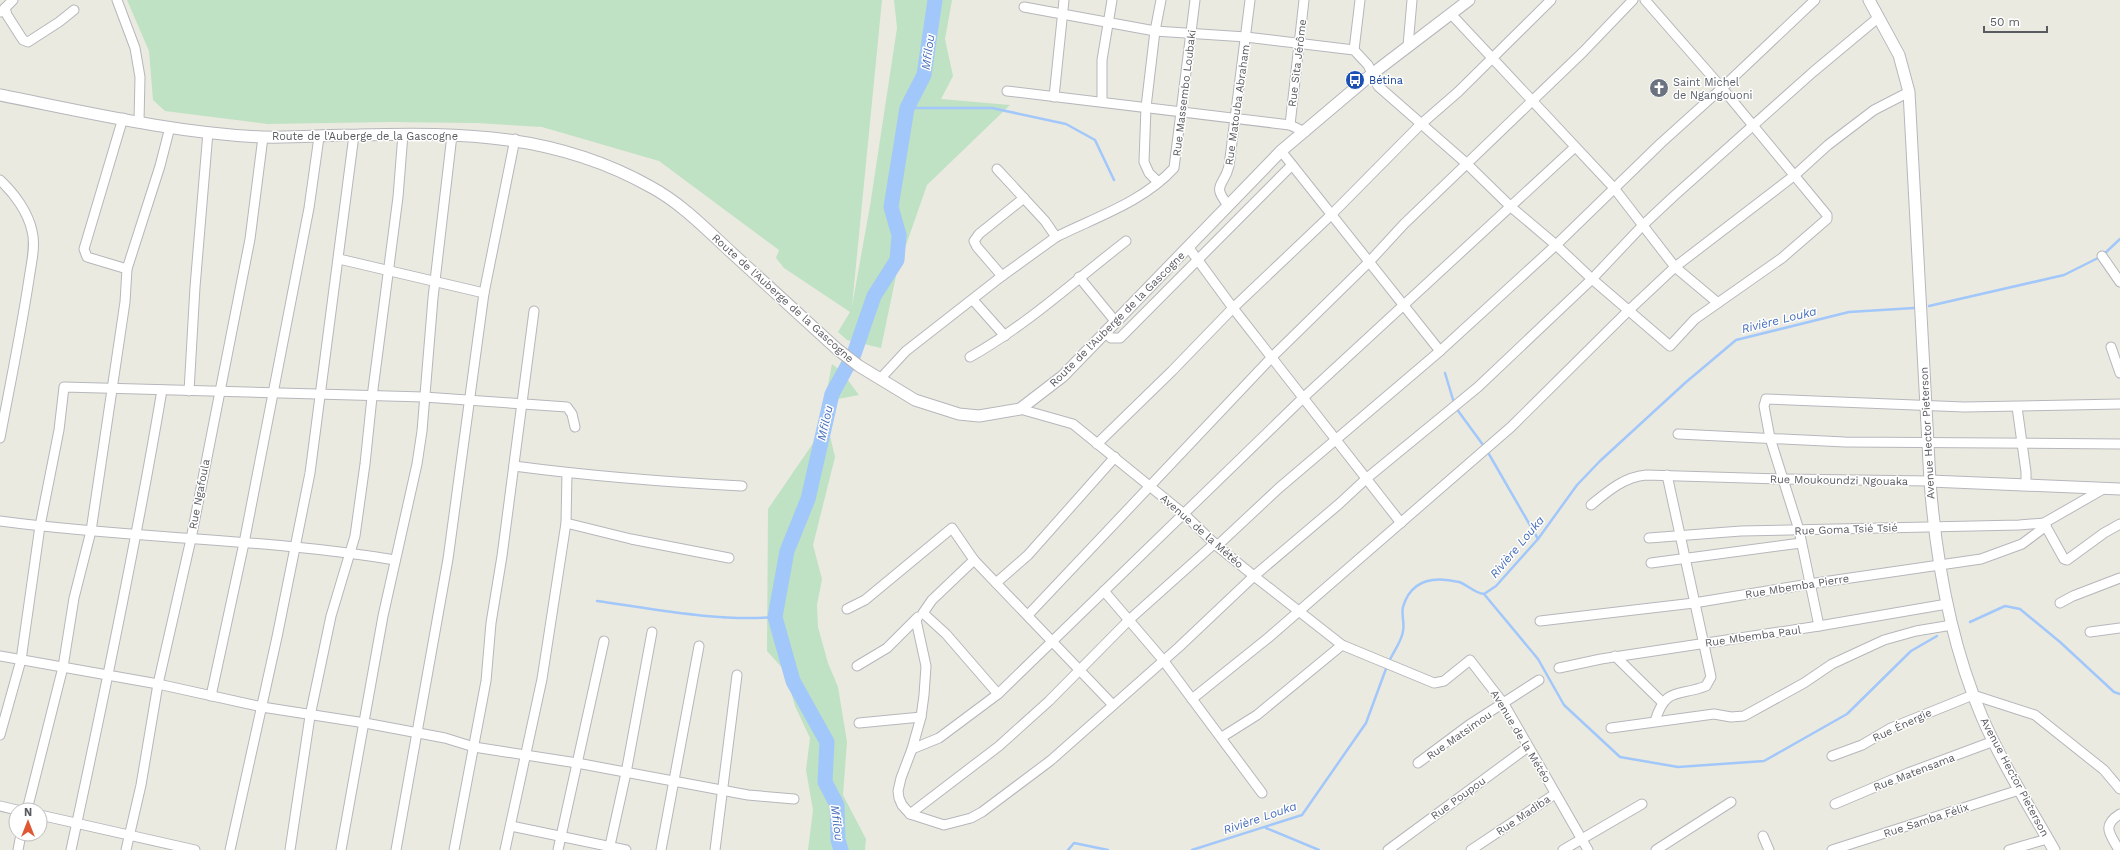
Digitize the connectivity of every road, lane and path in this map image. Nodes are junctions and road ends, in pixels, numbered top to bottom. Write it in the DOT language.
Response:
graph roads {
  1 [pos="13,0"];
  2 [pos="117,0"];
  3 [pos="1064,0"];
  4 [pos="1112,0"];
  5 [pos="1161,0"];
  6 [pos="1195,0"];
  7 [pos="1250,0"];
  8 [pos="1304,0"];
  9 [pos="1360,0"];
  10 [pos="1412,0"];
  11 [pos="1470,0"];
  12 [pos="1551,0"];
  13 [pos="1633,0"];
  14 [pos="1645,0"];
  15 [pos="1815,0"];
  16 [pos="1869,0"];
  17 [pos="1024,7"];
  18 [pos="3,10"];
  19 [pos="74,10"];
  20 [pos="1063,14"];
  21 [pos="1451,14"];
  22 [pos="1879,17"];
  23 [pos="1108,23"];
  24 [pos="1155,31"];
  25 [pos="1191,33"];
  26 [pos="1246,37"];
  27 [pos="1300,43"];
  28 [pos="1408,46"];
  29 [pos="1354,50"];
  30 [pos="1491,58"];
  31 [pos="1372,74"];
  32 [pos="1722,88"];
  33 [pos="1007,91"];
  34 [pos="1909,92"];
  35 [pos="0,95"];
  36 [pos="1054,97"];
  37 [pos="1102,101"];
  38 [pos="1532,101"];
  39 [pos="1146,107"];
  40 [pos="1180,111"];
  41 [pos="123,118"];
  42 [pos="1234,118"];
  43 [pos="139,121"];
  44 [pos="1290,125"];
  45 [pos="1420,125"];
  46 [pos="1752,126"];
  47 [pos="170,127"];
  48 [pos="208,132"];
  49 [pos="1305,132"];
  50 [pos="403,134"];
  51 [pos="354,135"];
  52 [pos="452,135"];
  53 [pos="263,137"];
  54 [pos="319,137"];
  55 [pos="515,139"];
  56 [pos="1575,148"];
  57 [pos="1281,151"];
  58 [pos="1466,164"];
  59 [pos="1292,165"];
  60 [pos="997,169"];
  61 [pos="1795,176"];
  62 [pos="0,180"];
  63 [pos="1158,182"];
  64 [pos="1614,188"];
  65 [pos="1024,198"];
  66 [pos="1228,205"];
  67 [pos="1511,207"];
  68 [pos="1330,215"];
  69 [pos="1643,225"];
  70 [pos="1056,237"];
  71 [pos="1126,241"];
  72 [pos="1556,245"];
  73 [pos="1189,248"];
  74 [pos="2102,256"];
  75 [pos="339,259"];
  76 [pos="1198,260"];
  77 [pos="1369,262"];
  78 [pos="1675,267"];
  79 [pos="127,269"];
  80 [pos="389,270"];
  81 [pos="1002,276"];
  82 [pos="1079,277"];
  83 [pos="1592,279"];
  84 [pos="436,282"];
  85 [pos="2120,282"];
  86 [pos="1153,285"];
  87 [pos="484,293"];
  88 [pos="1162,297"];
  89 [pos="973,300"];
  90 [pos="1718,303"];
  91 [pos="1403,306"];
  92 [pos="1233,308"];
  93 [pos="534,311"];
  94 [pos="1628,311"];
  95 [pos="1118,318"];
  96 [pos="1132,326"];
  97 [pos="1105,332"];
  98 [pos="1005,336"];
  99 [pos="2111,347"];
  100 [pos="1440,351"];
  101 [pos="1272,357"];
  102 [pos="970,358"];
  103 [pos="2120,373"];
  104 [pos="880,379"];
  105 [pos="4,388"];
  106 [pos="111,389"];
  107 [pos="162,390"];
  108 [pos="189,391"];
  109 [pos="220,392"];
  110 [pos="272,394"];
  111 [pos="321,396"];
  112 [pos="372,397"];
  113 [pos="1304,397"];
  114 [pos="424,398"];
  115 [pos="469,400"];
  116 [pos="2120,404"];
  117 [pos="522,405"];
  118 [pos="1925,406"];
  119 [pos="2017,406"];
  120 [pos="1020,409"];
  121 [pos="575,427"];
  122 [pos="1678,434"];
  123 [pos="0,438"];
  124 [pos="1770,438"];
  125 [pos="1336,440"];
  126 [pos="1927,442"];
  127 [pos="1097,444"];
  128 [pos="2022,444"];
  129 [pos="2120,444"];
  130 [pos="1115,457"];
  131 [pos="514,466"];
  132 [pos="567,473"];
  133 [pos="1667,475"];
  134 [pos="1367,478"];
  135 [pos="1784,479"];
  136 [pos="1930,481"];
  137 [pos="2026,484"];
  138 [pos="742,486"];
  139 [pos="1149,486"];
  140 [pos="2105,488"];
  141 [pos="2120,488"];
  142 [pos="1591,505"];
  143 [pos="1184,514"];
  144 [pos="0,521"];
  145 [pos="566,523"];
  146 [pos="1401,523"];
  147 [pos="2120,524"];
  148 [pos="2045,525"];
  149 [pos="40,526"];
  150 [pos="1934,527"];
  151 [pos="1799,530"];
  152 [pos="91,531"];
  153 [pos="136,534"];
  154 [pos="1679,535"];
  155 [pos="191,538"];
  156 [pos="1649,538"];
  157 [pos="244,543"];
  158 [pos="1801,543"];
  159 [pos="1216,545"];
  160 [pos="294,547"];
  161 [pos="351,553"];
  162 [pos="729,558"];
  163 [pos="395,560"];
  164 [pos="974,560"];
  165 [pos="1686,560"];
  166 [pos="1651,563"];
  167 [pos="1939,566"];
  168 [pos="1254,576"];
  169 [pos="2120,578"];
  170 [pos="996,583"];
  171 [pos="1809,584"];
  172 [pos="1104,591"];
  173 [pos="1694,603"];
  174 [pos="2060,603"];
  175 [pos="1947,604"];
  176 [pos="847,609"];
  177 [pos="1298,611"];
  178 [pos="923,613"];
  179 [pos="1028,615"];
  180 [pos="916,620"];
  181 [pos="1130,620"];
  182 [pos="1540,621"];
  183 [pos="1952,625"];
  184 [pos="1819,626"];
  185 [pos="2120,628"];
  186 [pos="652,632"];
  187 [pos="2090,632"];
  188 [pos="1053,640"];
  189 [pos="604,642"];
  190 [pos="1703,643"];
  191 [pos="1342,645"];
  192 [pos="699,646"];
  193 [pos="0,656"];
  194 [pos="1615,656"];
  195 [pos="21,660"];
  196 [pos="1164,660"];
  197 [pos="857,666"];
  198 [pos="63,667"];
  199 [pos="1559,668"];
  200 [pos="1080,670"];
  201 [pos="737,675"];
  202 [pos="107,676"];
  203 [pos="1539,680"];
  204 [pos="158,684"];
  205 [pos="998,694"];
  206 [pos="1973,695"];
  207 [pos="211,696"];
  208 [pos="1192,699"];
  209 [pos="1662,702"];
  210 [pos="1504,704"];
  211 [pos="1113,705"];
  212 [pos="262,707"];
  213 [pos="310,716"];
  214 [pos="921,717"];
  215 [pos="1655,721"];
  216 [pos="365,723"];
  217 [pos="859,723"];
  218 [pos="1611,728"];
  219 [pos="415,733"];
  220 [pos="0,735"];
  221 [pos="1222,737"];
  222 [pos="1994,741"];
  223 [pos="474,747"];
  224 [pos="1528,747"];
  225 [pos="912,749"];
  226 [pos="525,754"];
  227 [pos="1832,756"];
  228 [pos="577,763"];
  229 [pos="1418,763"];
  230 [pos="626,773"];
  231 [pos="674,782"];
  232 [pos="2120,789"];
  233 [pos="2019,790"];
  234 [pos="723,791"];
  235 [pos="1262,793"];
  236 [pos="1556,794"];
  237 [pos="794,799"];
  238 [pos="29,802"];
  239 [pos="1731,802"];
  240 [pos="1642,804"];
  241 [pos="1835,804"];
  242 [pos="910,814"];
  243 [pos="2120,814"];
  244 [pos="48,818"];
  245 [pos="77,824"];
  246 [pos="511,826"];
  247 [pos="129,836"];
  248 [pos="1763,836"];
  249 [pos="560,838"];
  250 [pos="1581,838"];
  251 [pos="2047,839"];
  252 [pos="610,849"];
  253 [pos="71,850"];
  254 [pos="126,850"];
  255 [pos="195,850"];
  256 [pos="230,850"];
  257 [pos="290,850"];
  258 [pos="341,850"];
  259 [pos="396,850"];
  260 [pos="454,850"];
  261 [pos="505,850"];
  262 [pos="558,850"];
  263 [pos="626,850"];
  264 [pos="661,850"];
  265 [pos="715,850"];
  266 [pos="1388,850"];
  267 [pos="1471,850"];
  268 [pos="1564,850"];
  269 [pos="1588,850"];
  270 [pos="1656,850"];
  271 [pos="1769,850"];
  272 [pos="1832,850"];
  273 [pos="2009,850"];
  274 [pos="2054,850"];
  275 [pos="2119,850"];
  1 -- 18 [label="street"];
  2 -- 43 [label="street"];
  3 -- 20 [label="street"];
  4 -- 23 [label="street"];
  5 -- 24 [label="street"];
  6 -- 25 [label="street, Rue Massembo Loubaki"];
  7 -- 26 [label="street, Rue Matouba Abraham"];
  8 -- 27 [label="street, Rue Sita Jérôme"];
  9 -- 29 [label="street"];
  10 -- 28 [label="street"];
  11 -- 21 [label="street, Route de l'Auberge de la Gascogne"];
  12 -- 30 [label="street"];
  13 -- 38 [label="street"];
  14 -- 32 [label="street"];
  15 -- 32 [label="street"];
  16 -- 22 [label="street, Avenue Hector Pieterson"];
  17 -- 20 [label="street"];
  18 -- 19 [label="street"];
  20 -- 23 [label="street"];
  20 -- 36 [label="street"];
  21 -- 28 [label="street, Route de l'Auberge de la Gascogne"];
  21 -- 30 [label="street"];
  22 -- 34 [label="street, Avenue Hector Pieterson"];
  22 -- 46 [label="street"];
  23 -- 24 [label="street"];
  23 -- 37 [label="street"];
  24 -- 25 [label="street"];
  24 -- 39 [label="street"];
  25 -- 26 [label="street"];
  25 -- 40 [label="street, Rue Massembo Loubaki"];
  26 -- 27 [label="street"];
  26 -- 42 [label="street, Rue Matouba Abraham"];
  27 -- 29 [label="street"];
  27 -- 44 [label="street, Rue Sita Jérôme"];
  28 -- 31 [label="street, Route de l'Auberge de la Gascogne"];
  29 -- 31 [label="street"];
  30 -- 38 [label="street"];
  30 -- 45 [label="street"];
  31 -- 45 [label="street"];
  31 -- 49 [label="street, Route de l'Auberge de la Gascogne"];
  32 -- 46 [label="street"];
  32 -- 64 [label="street"];
  33 -- 36 [label="street"];
  34 -- 61 [label="street"];
  34 -- 118 [label="street, Avenue Hector Pieterson"];
  35 -- 41 [label="street, Route de l'Auberge de la Gascogne"];
  36 -- 37 [label="street"];
  37 -- 39 [label="street"];
  38 -- 56 [label="street"];
  38 -- 58 [label="street"];
  39 -- 40 [label="street"];
  39 -- 63 [label="street"];
  40 -- 42 [label="street"];
  40 -- 63 [label="street, Rue Massembo Loubaki"];
  41 -- 43 [label="street, Route de l'Auberge de la Gascogne"];
  41 -- 79 [label="street"];
  42 -- 44 [label="street"];
  42 -- 66 [label="street, Rue Matouba Abraham"];
  43 -- 47 [label="street, Route de l'Auberge de la Gascogne"];
  44 -- 49 [label="street"];
  45 -- 58 [label="street"];
  45 -- 68 [label="street"];
  46 -- 61 [label="street"];
  46 -- 69 [label="street"];
  47 -- 48 [label="street, Route de l'Auberge de la Gascogne"];
  47 -- 79 [label="street"];
  48 -- 53 [label="street, Route de l'Auberge de la Gascogne"];
  48 -- 108 [label="street"];
  49 -- 57 [label="street, Route de l'Auberge de la Gascogne"];
  50 -- 51 [label="street, Route de l'Auberge de la Gascogne"];
  50 -- 52 [label="street, Route de l'Auberge de la Gascogne"];
  50 -- 80 [label="street"];
  51 -- 54 [label="street, Route de l'Auberge de la Gascogne"];
  51 -- 75 [label="street"];
  52 -- 55 [label="street, Route de l'Auberge de la Gascogne"];
  52 -- 84 [label="street"];
  53 -- 54 [label="street, Route de l'Auberge de la Gascogne"];
  53 -- 109 [label="street, Rue Ngafoula"];
  54 -- 110 [label="street"];
  55 -- 87 [label="street"];
  55 -- 104 [label="street, Route de l'Auberge de la Gascogne"];
  56 -- 64 [label="street"];
  56 -- 67 [label="street"];
  57 -- 59 [label="street"];
  57 -- 66 [label="street, Route de l'Auberge de la Gascogne"];
  58 -- 67 [label="street"];
  58 -- 77 [label="street"];
  59 -- 68 [label="street"];
  59 -- 76 [label="street"];
  60 -- 65 [label="street"];
  61 -- 78 [label="street"];
  61 -- 90 [label="street"];
  62 -- 105 [label="street"];
  63 -- 70 [label="street, Rue Massembo Loubaki"];
  64 -- 69 [label="street"];
  64 -- 72 [label="street"];
  65 -- 70 [label="street"];
  65 -- 81 [label="street"];
  66 -- 73 [label="street, Route de l'Auberge de la Gascogne"];
  67 -- 72 [label="street"];
  67 -- 91 [label="street"];
  68 -- 77 [label="street"];
  68 -- 92 [label="street"];
  69 -- 78 [label="street"];
  69 -- 83 [label="street"];
  70 -- 81 [label="street, Rue Massembo Loubaki"];
  71 -- 82 [label="street"];
  72 -- 83 [label="street"];
  72 -- 100 [label="street"];
  73 -- 76 [label="street"];
  73 -- 86 [label="street, Route de l'Auberge de la Gascogne"];
  74 -- 85 [label="street"];
  75 -- 80 [label="street"];
  75 -- 111 [label="street"];
  76 -- 88 [label="street"];
  76 -- 92 [label="street"];
  77 -- 91 [label="street"];
  77 -- 101 [label="street"];
  78 -- 90 [label="street"];
  78 -- 94 [label="street"];
  79 -- 106 [label="street"];
  80 -- 84 [label="street"];
  80 -- 112 [label="street"];
  81 -- 89 [label="street, Rue Massembo Loubaki"];
  82 -- 95 [label="street"];
  82 -- 98 [label="street"];
  83 -- 94 [label="street"];
  83 -- 134 [label="street"];
  84 -- 87 [label="street"];
  84 -- 114 [label="street"];
  86 -- 88 [label="street"];
  86 -- 95 [label="street, Route de l'Auberge de la Gascogne"];
  87 -- 115 [label="street"];
  88 -- 96 [label="street"];
  89 -- 98 [label="street"];
  89 -- 104 [label="street, Rue Massembo Loubaki"];
  90 -- 94 [label="street"];
  91 -- 100 [label="street"];
  91 -- 113 [label="street"];
  92 -- 101 [label="street"];
  92 -- 127 [label="street"];
  93 -- 117 [label="street"];
  94 -- 146 [label="street"];
  95 -- 96 [label="street"];
  95 -- 97 [label="street, Route de l'Auberge de la Gascogne"];
  96 -- 97 [label="street"];
  97 -- 120 [label="street, Route de l'Auberge de la Gascogne"];
  98 -- 102 [label="street"];
  99 -- 103 [label="street"];
  100 -- 125 [label="street"];
  101 -- 113 [label="street"];
  101 -- 139 [label="street"];
  104 -- 120 [label="street, Route de l'Auberge de la Gascogne"];
  105 -- 123 [label="street"];
  106 -- 107 [label="street"];
  106 -- 149 [label="street"];
  106 -- 152 [label="street"];
  107 -- 108 [label="street"];
  107 -- 153 [label="street"];
  108 -- 109 [label="street"];
  109 -- 110 [label="street"];
  109 -- 155 [label="street, Rue Ngafoula"];
  110 -- 111 [label="street"];
  110 -- 157 [label="street"];
  111 -- 112 [label="street"];
  111 -- 160 [label="street"];
  112 -- 114 [label="street"];
  112 -- 161 [label="street"];
  113 -- 125 [label="street"];
  113 -- 143 [label="street"];
  114 -- 115 [label="street"];
  114 -- 163 [label="street"];
  115 -- 117 [label="street"];
  115 -- 219 [label="street"];
  116 -- 119 [label="street"];
  117 -- 121 [label="street"];
  117 -- 131 [label="street"];
  118 -- 119 [label="street"];
  118 -- 124 [label="street"];
  118 -- 126 [label="street, Avenue Hector Pieterson"];
  119 -- 128 [label="street"];
  120 -- 127 [label="street, Avenue de la Météo"];
  122 -- 124 [label="street"];
  124 -- 126 [label="street"];
  124 -- 135 [label="street"];
  125 -- 134 [label="street"];
  125 -- 159 [label="street"];
  126 -- 128 [label="street"];
  126 -- 136 [label="street, Avenue Hector Pieterson"];
  127 -- 130 [label="street, Avenue de la Météo"];
  128 -- 129 [label="street"];
  128 -- 137 [label="street"];
  130 -- 139 [label="street, Avenue de la Météo"];
  130 -- 170 [label="street"];
  131 -- 132 [label="street"];
  131 -- 223 [label="street"];
  132 -- 138 [label="street"];
  132 -- 145 [label="street"];
  133 -- 135 [label="street, Rue Moukoundzi Ngouaka"];
  133 -- 142 [label="street, Rue Moukoundzi Ngouaka"];
  133 -- 154 [label="street"];
  134 -- 146 [label="street"];
  134 -- 168 [label="street"];
  135 -- 136 [label="street, Rue Moukoundzi Ngouaka"];
  135 -- 151 [label="street"];
  136 -- 137 [label="street, Rue Moukoundzi Ngouaka"];
  136 -- 150 [label="street, Avenue Hector Pieterson"];
  137 -- 140 [label="street, Rue Moukoundzi Ngouaka"];
  139 -- 143 [label="street, Avenue de la Météo"];
  139 -- 179 [label="street"];
  140 -- 141 [label="street, Rue Moukoundzi Ngouaka"];
  140 -- 148 [label="street, Rue Mbemba Pierre"];
  143 -- 159 [label="street, Avenue de la Météo"];
  143 -- 172 [label="street"];
  144 -- 149 [label="street"];
  145 -- 162 [label="street"];
  145 -- 226 [label="street"];
  146 -- 177 [label="street"];
  147 -- 148 [label="street"];
  148 -- 150 [label="street, Rue Goma Tsié Tsié"];
  148 -- 167 [label="street, Rue Mbemba Pierre"];
  149 -- 152 [label="street"];
  149 -- 195 [label="street"];
  150 -- 151 [label="street, Rue Goma Tsié Tsié"];
  150 -- 167 [label="street, Avenue Hector Pieterson"];
  151 -- 154 [label="street, Rue Goma Tsié Tsié"];
  151 -- 158 [label="street"];
  152 -- 153 [label="street"];
  152 -- 198 [label="street"];
  153 -- 155 [label="street"];
  153 -- 202 [label="street"];
  154 -- 156 [label="street, Rue Goma Tsié Tsié"];
  154 -- 165 [label="street"];
  155 -- 157 [label="street"];
  155 -- 204 [label="street, Rue Ngafoula"];
  157 -- 160 [label="street"];
  157 -- 207 [label="street"];
  158 -- 165 [label="street"];
  158 -- 171 [label="street"];
  159 -- 168 [label="street, Avenue de la Météo"];
  159 -- 181 [label="street"];
  160 -- 161 [label="street"];
  160 -- 212 [label="street"];
  161 -- 163 [label="street"];
  161 -- 213 [label="street"];
  163 -- 216 [label="street"];
  164 -- 170 [label="street"];
  164 -- 176 [label="street"];
  164 -- 178 [label="street"];
  165 -- 166 [label="street"];
  165 -- 173 [label="street"];
  167 -- 171 [label="street, Rue Mbemba Pierre"];
  167 -- 175 [label="street, Avenue Hector Pieterson"];
  168 -- 177 [label="street, Avenue de la Météo"];
  168 -- 196 [label="street"];
  169 -- 174 [label="street"];
  170 -- 179 [label="street"];
  171 -- 173 [label="street, Rue Mbemba Pierre"];
  171 -- 184 [label="street"];
  172 -- 181 [label="street"];
  172 -- 188 [label="street"];
  173 -- 182 [label="street, Rue Mbemba Pierre"];
  173 -- 190 [label="street"];
  175 -- 183 [label="street, Avenue Hector Pieterson"];
  175 -- 184 [label="street, Rue Mbemba Paul"];
  177 -- 191 [label="street, Avenue de la Météo"];
  177 -- 208 [label="street"];
  178 -- 180 [label="street"];
  178 -- 205 [label="street"];
  179 -- 188 [label="street"];
  180 -- 197 [label="street"];
  180 -- 214 [label="street"];
  181 -- 196 [label="street"];
  181 -- 200 [label="street"];
  183 -- 206 [label="street, Avenue Hector Pieterson"];
  183 -- 215 [label="street"];
  184 -- 190 [label="street, Rue Mbemba Paul"];
  185 -- 187 [label="street"];
  186 -- 230 [label="street"];
  188 -- 200 [label="street"];
  188 -- 205 [label="street"];
  189 -- 228 [label="street"];
  190 -- 194 [label="street, Rue Mbemba Paul"];
  190 -- 209 [label="street"];
  191 -- 210 [label="street, Avenue de la Météo"];
  191 -- 221 [label="street"];
  192 -- 231 [label="street"];
  193 -- 195 [label="street"];
  194 -- 199 [label="street, Rue Mbemba Paul"];
  194 -- 209 [label="street"];
  195 -- 198 [label="street"];
  195 -- 220 [label="street"];
  196 -- 208 [label="street"];
  196 -- 211 [label="street"];
  198 -- 202 [label="street"];
  198 -- 238 [label="street"];
  200 -- 211 [label="street"];
  200 -- 242 [label="street"];
  201 -- 234 [label="street"];
  202 -- 204 [label="street"];
  202 -- 245 [label="street"];
  203 -- 210 [label="street, Rue Matsimou"];
  204 -- 207 [label="street"];
  204 -- 247 [label="street, Rue Ngafoula"];
  205 -- 225 [label="street"];
  206 -- 222 [label="street, Avenue Hector Pieterson"];
  206 -- 227 [label="street, Rue Énergie"];
  206 -- 232 [label="street"];
  207 -- 212 [label="street"];
  208 -- 221 [label="street"];
  209 -- 215 [label="street"];
  210 -- 224 [label="street, Avenue de la Météo"];
  210 -- 229 [label="street, Rue Matsimou"];
  211 -- 242 [label="street"];
  212 -- 213 [label="street"];
  212 -- 256 [label="street"];
  213 -- 216 [label="street"];
  213 -- 257 [label="street"];
  214 -- 217 [label="street"];
  214 -- 225 [label="street"];
  215 -- 218 [label="street"];
  216 -- 219 [label="street"];
  216 -- 258 [label="street"];
  219 -- 223 [label="street"];
  219 -- 259 [label="street"];
  221 -- 235 [label="street"];
  222 -- 233 [label="street, Avenue Hector Pieterson"];
  222 -- 241 [label="street, Rue Matensama"];
  223 -- 226 [label="street"];
  223 -- 260 [label="street"];
  224 -- 236 [label="street, Avenue de la Météo"];
  224 -- 266 [label="street, Rue Poupou"];
  225 -- 242 [label="street"];
  226 -- 228 [label="street"];
  226 -- 246 [label="street"];
  228 -- 230 [label="street"];
  228 -- 249 [label="street"];
  230 -- 231 [label="street"];
  230 -- 252 [label="street"];
  231 -- 234 [label="street"];
  231 -- 264 [label="street"];
  233 -- 251 [label="street, Avenue Hector Pieterson"];
  233 -- 272 [label="street, Rue Samba Félix"];
  234 -- 237 [label="street"];
  234 -- 265 [label="street"];
  236 -- 250 [label="street, Avenue de la Météo"];
  236 -- 267 [label="street, Rue Madiba"];
  239 -- 270 [label="street"];
  240 -- 250 [label="street"];
  243 -- 275 [label="street"];
  244 -- 245 [label="street"];
  245 -- 247 [label="street"];
  245 -- 253 [label="street"];
  246 -- 249 [label="street"];
  246 -- 261 [label="street"];
  247 -- 254 [label="street, Rue Ngafoula"];
  247 -- 255 [label="street"];
  248 -- 271 [label="street"];
  249 -- 252 [label="street"];
  249 -- 262 [label="street"];
  250 -- 268 [label="street"];
  250 -- 269 [label="street, Avenue de la Météo"];
  251 -- 273 [label="street"];
  251 -- 274 [label="street, Avenue Hector Pieterson"];
  252 -- 263 [label="street"];
}
